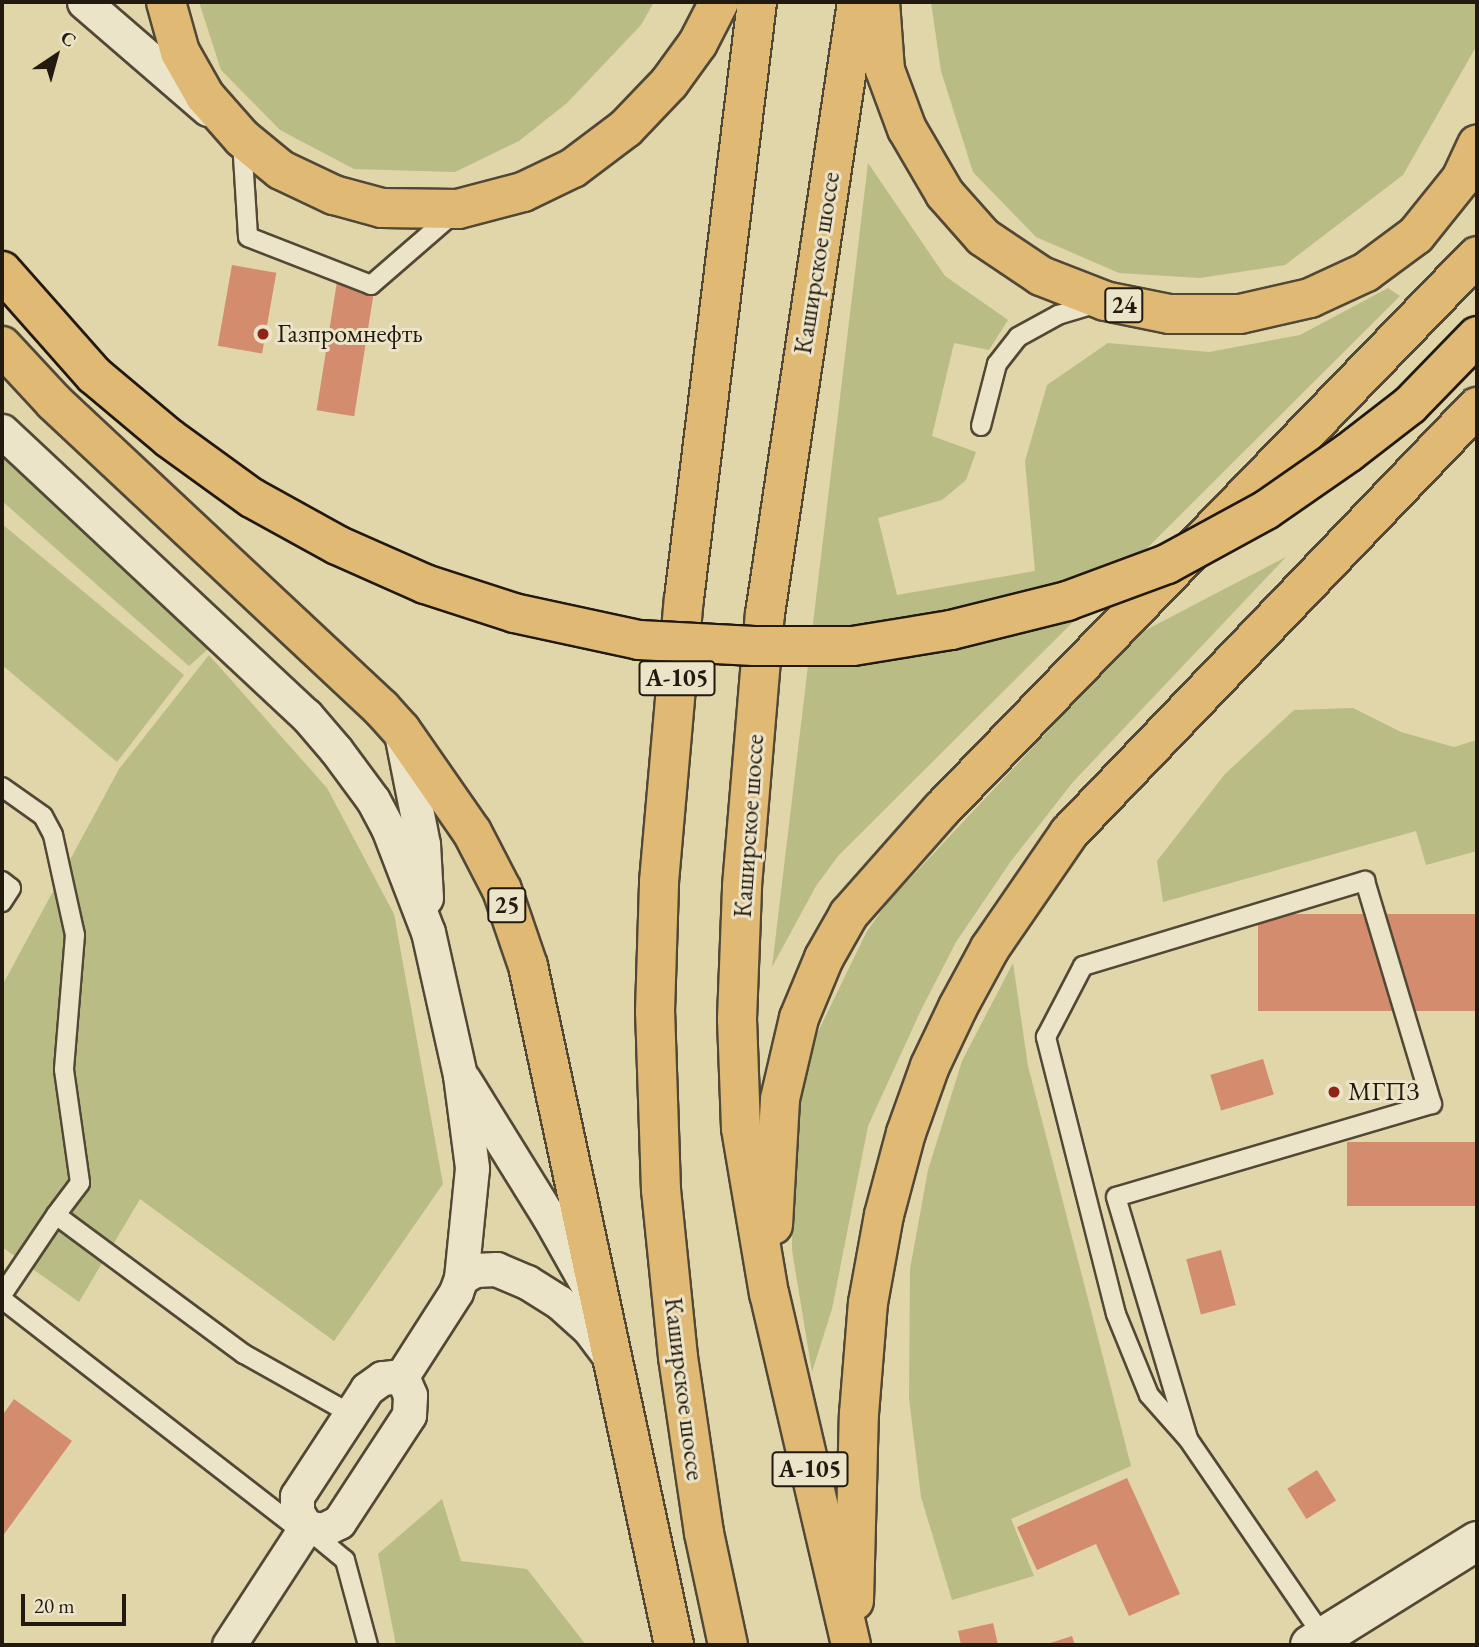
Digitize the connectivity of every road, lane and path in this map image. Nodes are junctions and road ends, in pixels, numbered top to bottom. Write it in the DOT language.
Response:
graph roads {
  1 [pos="84,2"];
  2 [pos="166,2"];
  3 [pos="719,2"];
  4 [pos="757,2"];
  5 [pos="857,2"];
  6 [pos="880,2"];
  7 [pos="242,138"];
  8 [pos="1477,145"];
  9 [pos="458,209"];
  10 [pos="1477,256"];
  11 [pos="2,271"];
  12 [pos="1105,301"];
  13 [pos="1477,336"];
  14 [pos="2,346"];
  15 [pos="1477,407"];
  16 [pos="981,426"];
  17 [pos="2,430"];
  18 [pos="401,730"];
  19 [pos="2,787"];
  20 [pos="2,881"];
  21 [pos="2,902"];
  22 [pos="428,932"];
  23 [pos="460,1075"];
  24 [pos="56,1214"];
  25 [pos="461,1278"];
  26 [pos="769,1294"];
  27 [pos="2,1297"];
  28 [pos="599,1306"];
  29 [pos="610,1357"];
  30 [pos="402,1376"];
  31 [pos="351,1414"];
  32 [pos="1188,1439"];
  33 [pos="304,1530"];
  34 [pos="1477,1541"];
  35 [pos="1317,1642"];
  36 [pos="229,1645"];
  37 [pos="368,1645"];
  38 [pos="674,1645"];
  39 [pos="728,1645"];
  40 [pos="852,1645"];
  1 -- 7 [label="street"];
  2 -- 7 [label="main road"];
  3 -- 9 [label="main road"];
  4 -- 39 [label="main road, Каширское шоссе / А-105"];
  5 -- 26 [label="main road, Каширское шоссе / А-105"];
  6 -- 12 [label="main road, 24"];
  7 -- 9 [label="main road"];
  7 -- 9 [label="lane"];
  8 -- 12 [label="main road, 24"];
  10 -- 26 [label="main road"];
  11 -- 13 [label="main road, bridge"];
  12 -- 16 [label="lane"];
  14 -- 18 [label="main road, 25"];
  15 -- 40 [label="main road"];
  17 -- 22 [label="street"];
  18 -- 22 [label="street"];
  18 -- 28 [label="main road, 25"];
  19 -- 24 [label="lane"];
  20 -- 21 [label="lane"];
  22 -- 23 [label="street"];
  23 -- 25 [label="street"];
  23 -- 28 [label="street"];
  24 -- 27 [label="lane"];
  24 -- 31 [label="lane"];
  25 -- 29 [label="street"];
  25 -- 30 [label="street"];
  26 -- 40 [label="main road, Каширское шоссе / А-105"];
  27 -- 33 [label="lane"];
  28 -- 29 [label="main road, 25"];
  29 -- 38 [label="main road, 25"];
  30 -- 31 [label="street"];
  30 -- 33 [label="street"];
  31 -- 33 [label="street"];
  32 -- 32 [label="lane"];
  32 -- 35 [label="lane"];
  33 -- 36 [label="street"];
  33 -- 37 [label="lane"];
  34 -- 35 [label="street"];
}
